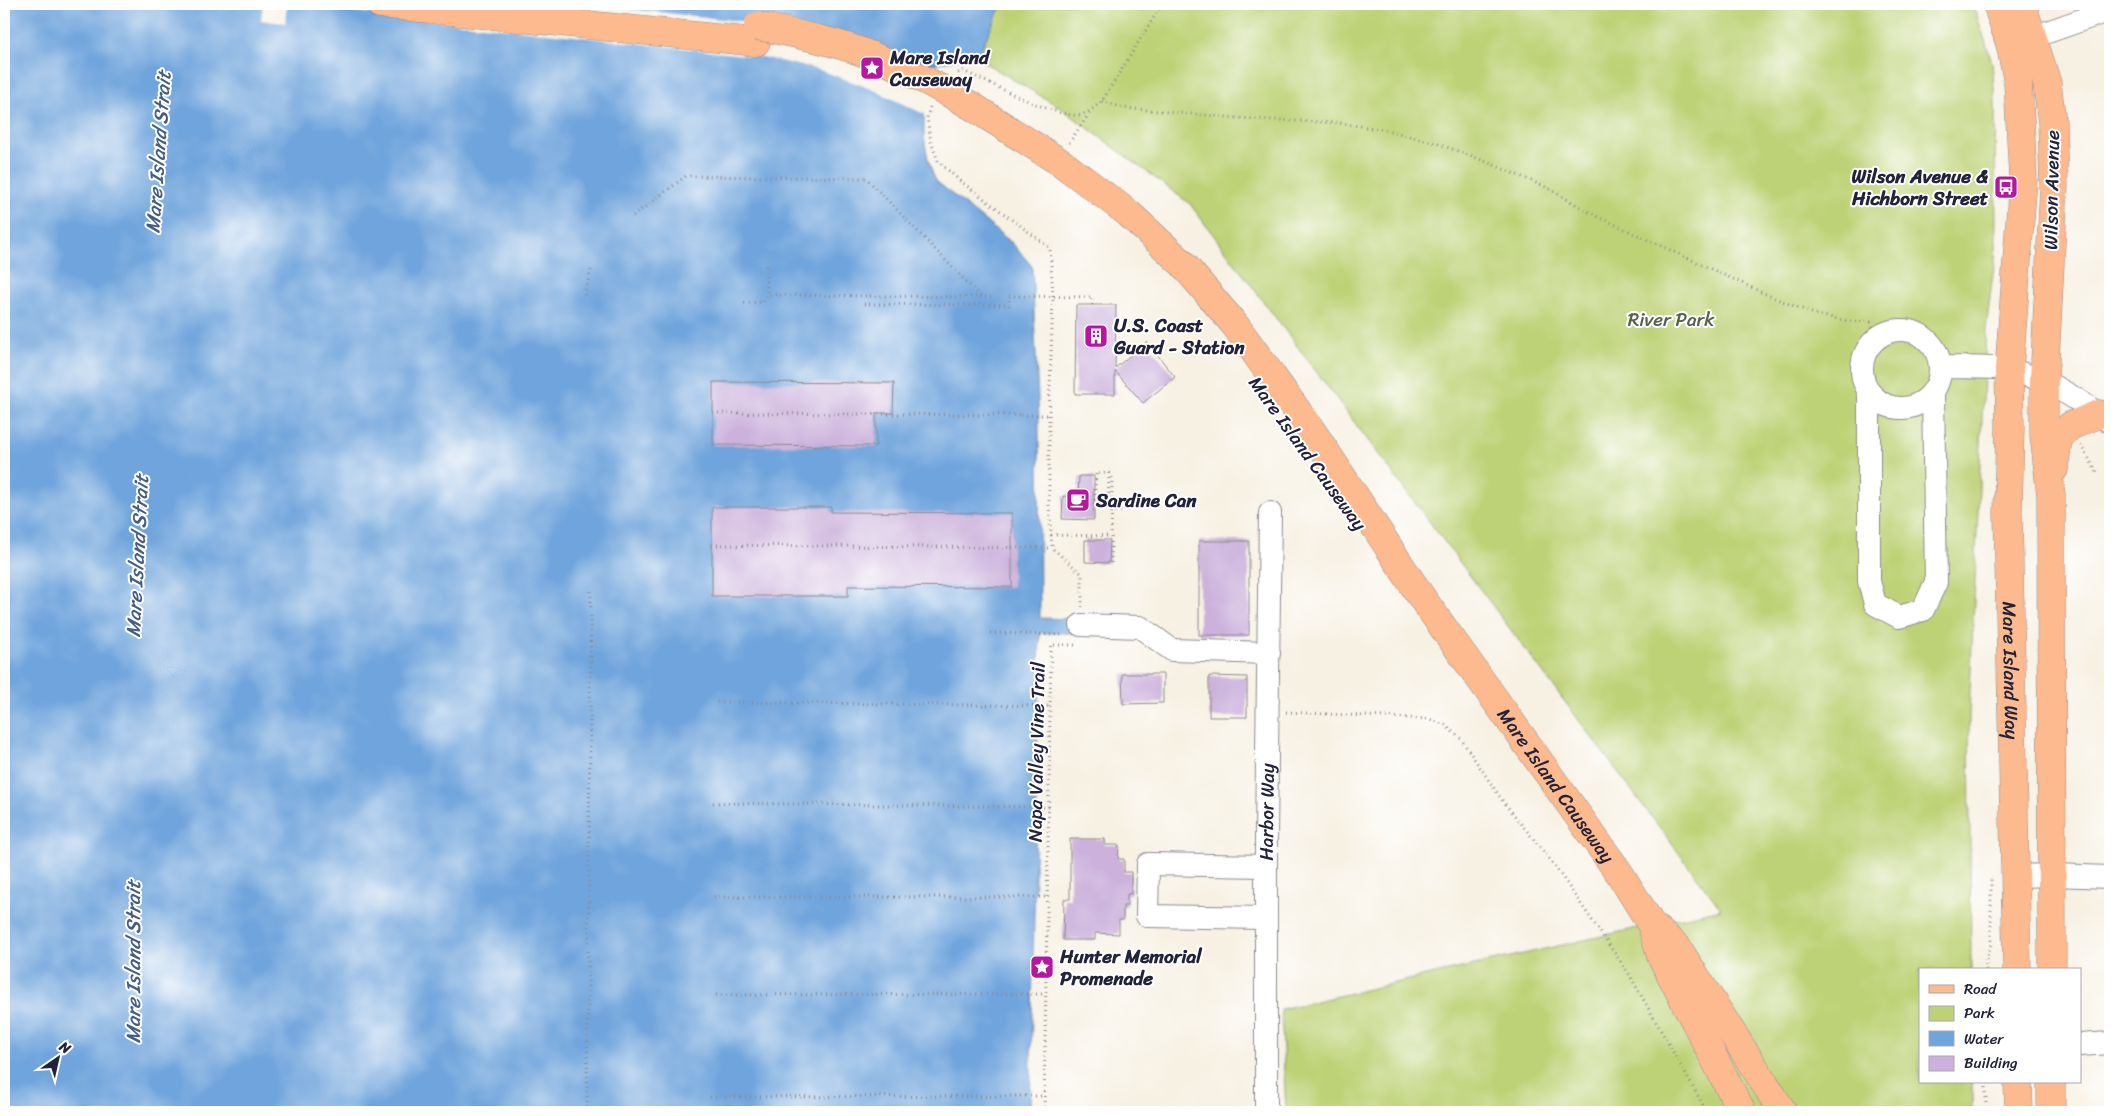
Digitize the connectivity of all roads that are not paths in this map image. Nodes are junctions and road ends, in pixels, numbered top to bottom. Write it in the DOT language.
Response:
graph roads {
  1 [pos="380,4"];
  2 [pos="551,4"];
  3 [pos="1996,4"];
  4 [pos="2022,4"];
  5 [pos="2110,10"];
  6 [pos="2022,41"];
  7 [pos="967,113"];
  8 [pos="1940,367"];
  9 [pos="2009,370"];
  10 [pos="2044,381"];
  11 [pos="1933,392"];
  12 [pos="1869,393"];
  13 [pos="2104,418"];
  14 [pos="2051,495"];
  15 [pos="1270,513"];
  16 [pos="1422,598"];
  17 [pos="1081,630"];
  18 [pos="1269,653"];
  19 [pos="1266,866"];
  20 [pos="2003,873"];
  21 [pos="2053,875"];
  22 [pos="2110,877"];
  23 [pos="1266,918"];
  24 [pos="1651,924"];
  25 [pos="2017,968"];
  26 [pos="2052,968"];
  27 [pos="2110,1043"];
  28 [pos="2082,1045"];
  29 [pos="2018,1084"];
  30 [pos="2051,1084"];
  31 [pos="1266,1112"];
  32 [pos="1742,1112"];
  33 [pos="1783,1112"];
  34 [pos="2019,1112"];
  35 [pos="2051,1112"];
  1 -- 7 [label="main road, Mare Island Causeway"];
  2 -- 7 [label="main road, Mare Island Causeway, bridge"];
  3 -- 6 [label="main road, Wilson Avenue"];
  4 -- 6 [label="main road, Wilson Avenue"];
  5 -- 6 [label="street"];
  6 -- 9 [label="main road, Wilson Avenue"];
  6 -- 10 [label="main road, Wilson Avenue"];
  7 -- 16 [label="main road, Mare Island Causeway"];
  7 -- 16 [label="main road, Mare Island Causeway"];
  8 -- 9 [label="street"];
  8 -- 11 [label="street"];
  8 -- 12 [label="street"];
  9 -- 10 [label="street"];
  9 -- 20 [label="main road, Mare Island Way"];
  10 -- 13 [label="street"];
  10 -- 14 [label="main road, Mare Island Way"];
  11 -- 12 [label="street"];
  11 -- 12 [label="street"];
  13 -- 14 [label="main road"];
  14 -- 21 [label="main road, Mare Island Way"];
  15 -- 18 [label="street, Harbor Way"];
  16 -- 24 [label="main road, Mare Island Causeway"];
  17 -- 18 [label="street"];
  18 -- 19 [label="street, Harbor Way"];
  19 -- 23 [label="street, Harbor Way"];
  19 -- 23 [label="street"];
  20 -- 21 [label="street"];
  20 -- 25 [label="main road, Mare Island Way"];
  21 -- 22 [label="street"];
  21 -- 26 [label="main road, Mare Island Way"];
  23 -- 31 [label="street, Harbor Way"];
  24 -- 32 [label="main road, Mare Island Causeway"];
  24 -- 33 [label="main road, Mare Island Causeway"];
  27 -- 28 [label="street"];
  29 -- 34 [label="main road"];
  30 -- 35 [label="main road"];
}
